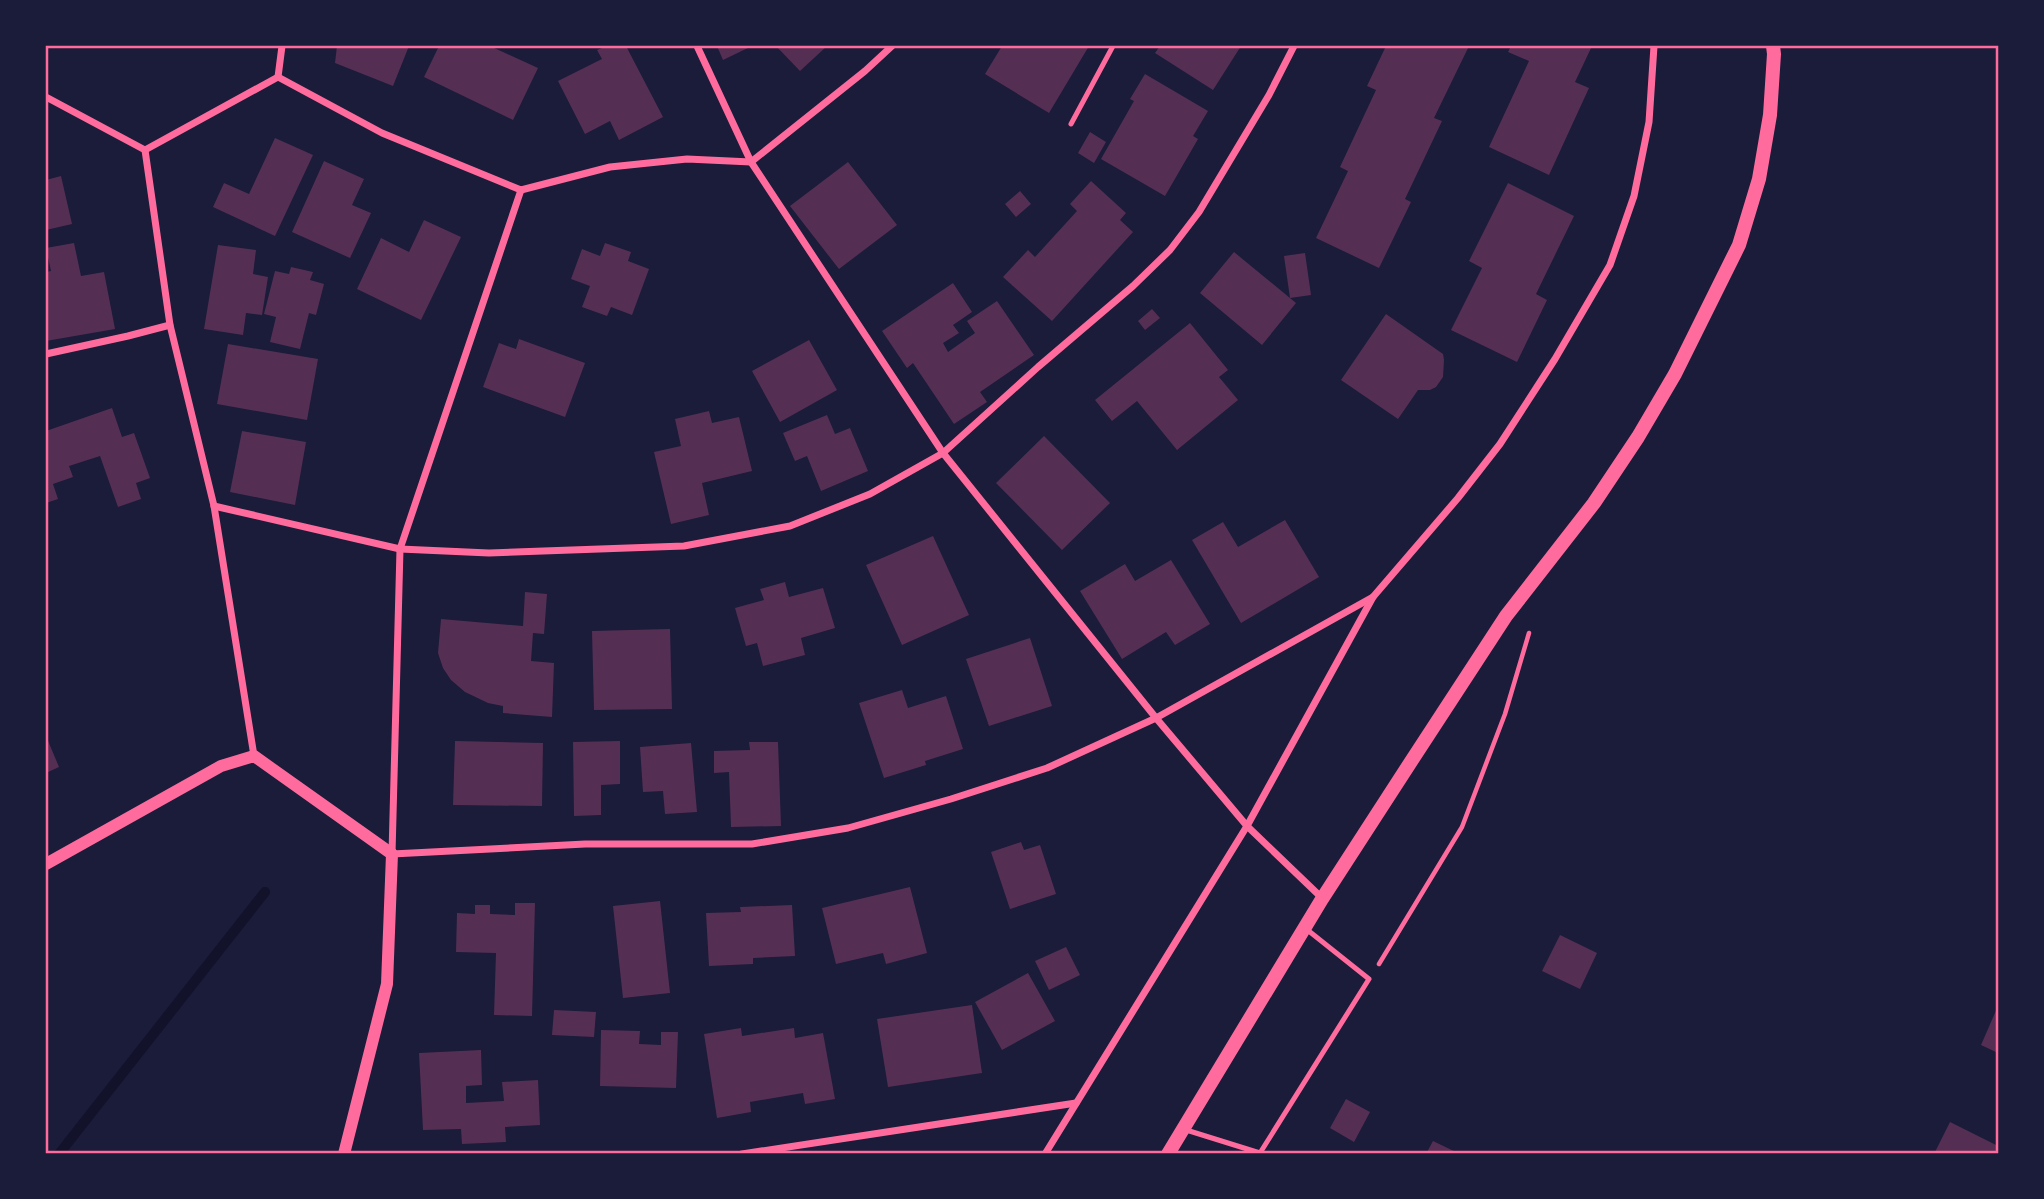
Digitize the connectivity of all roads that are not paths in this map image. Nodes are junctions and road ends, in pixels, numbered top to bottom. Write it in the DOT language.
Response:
graph roads {
  1 [pos="282,46"];
  2 [pos="696,46"];
  3 [pos="892,46"];
  4 [pos="1113,46"];
  5 [pos="1294,46"];
  6 [pos="1654,46"];
  7 [pos="1773,46"];
  8 [pos="278,77"];
  9 [pos="46,97"];
  10 [pos="1070,124"];
  11 [pos="145,150"];
  12 [pos="751,162"];
  13 [pos="521,190"];
  14 [pos="170,325"];
  15 [pos="46,354"];
  16 [pos="943,453"];
  17 [pos="214,506"];
  18 [pos="400,549"];
  19 [pos="1373,597"];
  20 [pos="1156,718"];
  21 [pos="254,756"];
  22 [pos="1247,826"];
  23 [pos="392,854"];
  24 [pos="46,864"];
  25 [pos="1322,899"];
  26 [pos="1305,928"];
  27 [pos="1076,1103"];
  28 [pos="1182,1129"];
  29 [pos="1171,1152"];
  30 [pos="344,1153"];
  31 [pos="742,1153"];
  32 [pos="1045,1153"];
  1 -- 8 [label="street"];
  2 -- 12 [label="street"];
  3 -- 12 [label="street"];
  4 -- 10 [label="lane"];
  5 -- 16 [label="street"];
  6 -- 19 [label="street"];
  7 -- 25 [label="main road"];
  8 -- 11 [label="street"];
  8 -- 13 [label="street"];
  9 -- 11 [label="street"];
  11 -- 14 [label="street"];
  12 -- 13 [label="street"];
  12 -- 16 [label="street"];
  13 -- 18 [label="street"];
  14 -- 15 [label="street"];
  14 -- 17 [label="street"];
  16 -- 18 [label="street"];
  16 -- 20 [label="street"];
  17 -- 18 [label="street"];
  17 -- 21 [label="street"];
  18 -- 23 [label="street"];
  19 -- 20 [label="street"];
  19 -- 22 [label="street"];
  20 -- 22 [label="street"];
  20 -- 23 [label="street"];
  21 -- 23 [label="street"];
  21 -- 24 [label="street"];
  22 -- 25 [label="street"];
  22 -- 27 [label="street"];
  23 -- 30 [label="street"];
  25 -- 26 [label="main road"];
  26 -- 28 [label="main road"];
  26 -- 28 [label="lane"];
  27 -- 31 [label="street"];
  27 -- 32 [label="street"];
  28 -- 29 [label="main road"];
}
